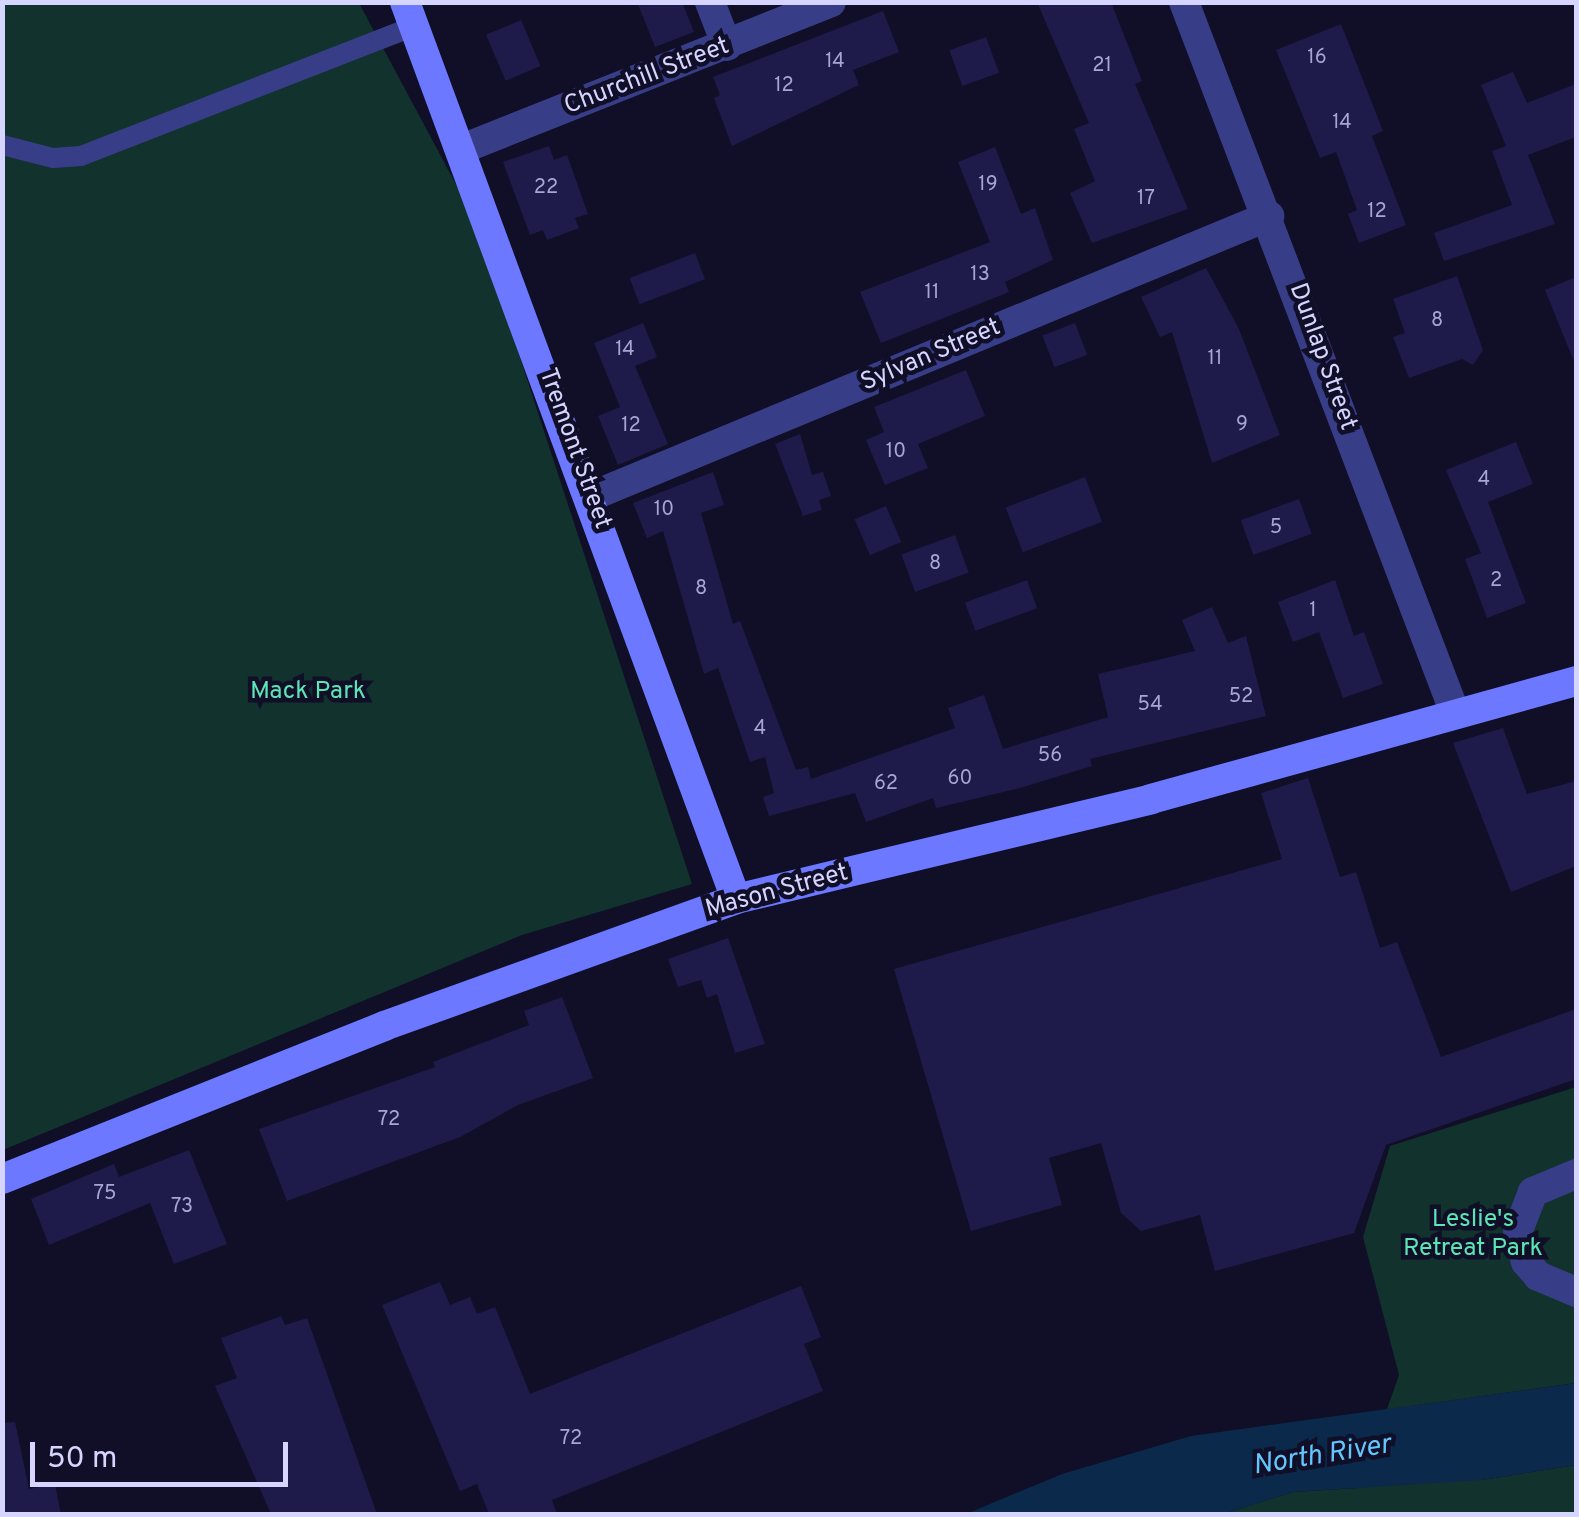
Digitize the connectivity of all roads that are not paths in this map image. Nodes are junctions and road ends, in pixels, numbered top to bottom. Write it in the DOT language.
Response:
graph roads {
  1 [pos="710,2"];
  2 [pos="832,2"];
  3 [pos="1184,2"];
  4 [pos="410,14"];
  5 [pos="727,46"];
  6 [pos="2,145"];
  7 [pos="462,150"];
  8 [pos="1269,216"];
  9 [pos="592,496"];
  10 [pos="1576,681"];
  11 [pos="1455,713"];
  12 [pos="736,899"];
  13 [pos="1576,1174"];
  14 [pos="2,1178"];
  15 [pos="1576,1292"];
  1 -- 5 [label="street"];
  2 -- 5 [label="street, Churchill Street"];
  3 -- 8 [label="street, Dunlap Street"];
  4 -- 6 [label="lane"];
  4 -- 7 [label="street, Tremont Street"];
  5 -- 7 [label="street, Churchill Street"];
  7 -- 9 [label="street, Tremont Street"];
  8 -- 9 [label="street, Sylvan Street"];
  8 -- 11 [label="street, Dunlap Street"];
  9 -- 12 [label="street, Tremont Street"];
  10 -- 11 [label="street, Mason Street"];
  11 -- 12 [label="street, Mason Street"];
  12 -- 14 [label="street, Mason Street"];
  13 -- 15 [label="street"];
}
